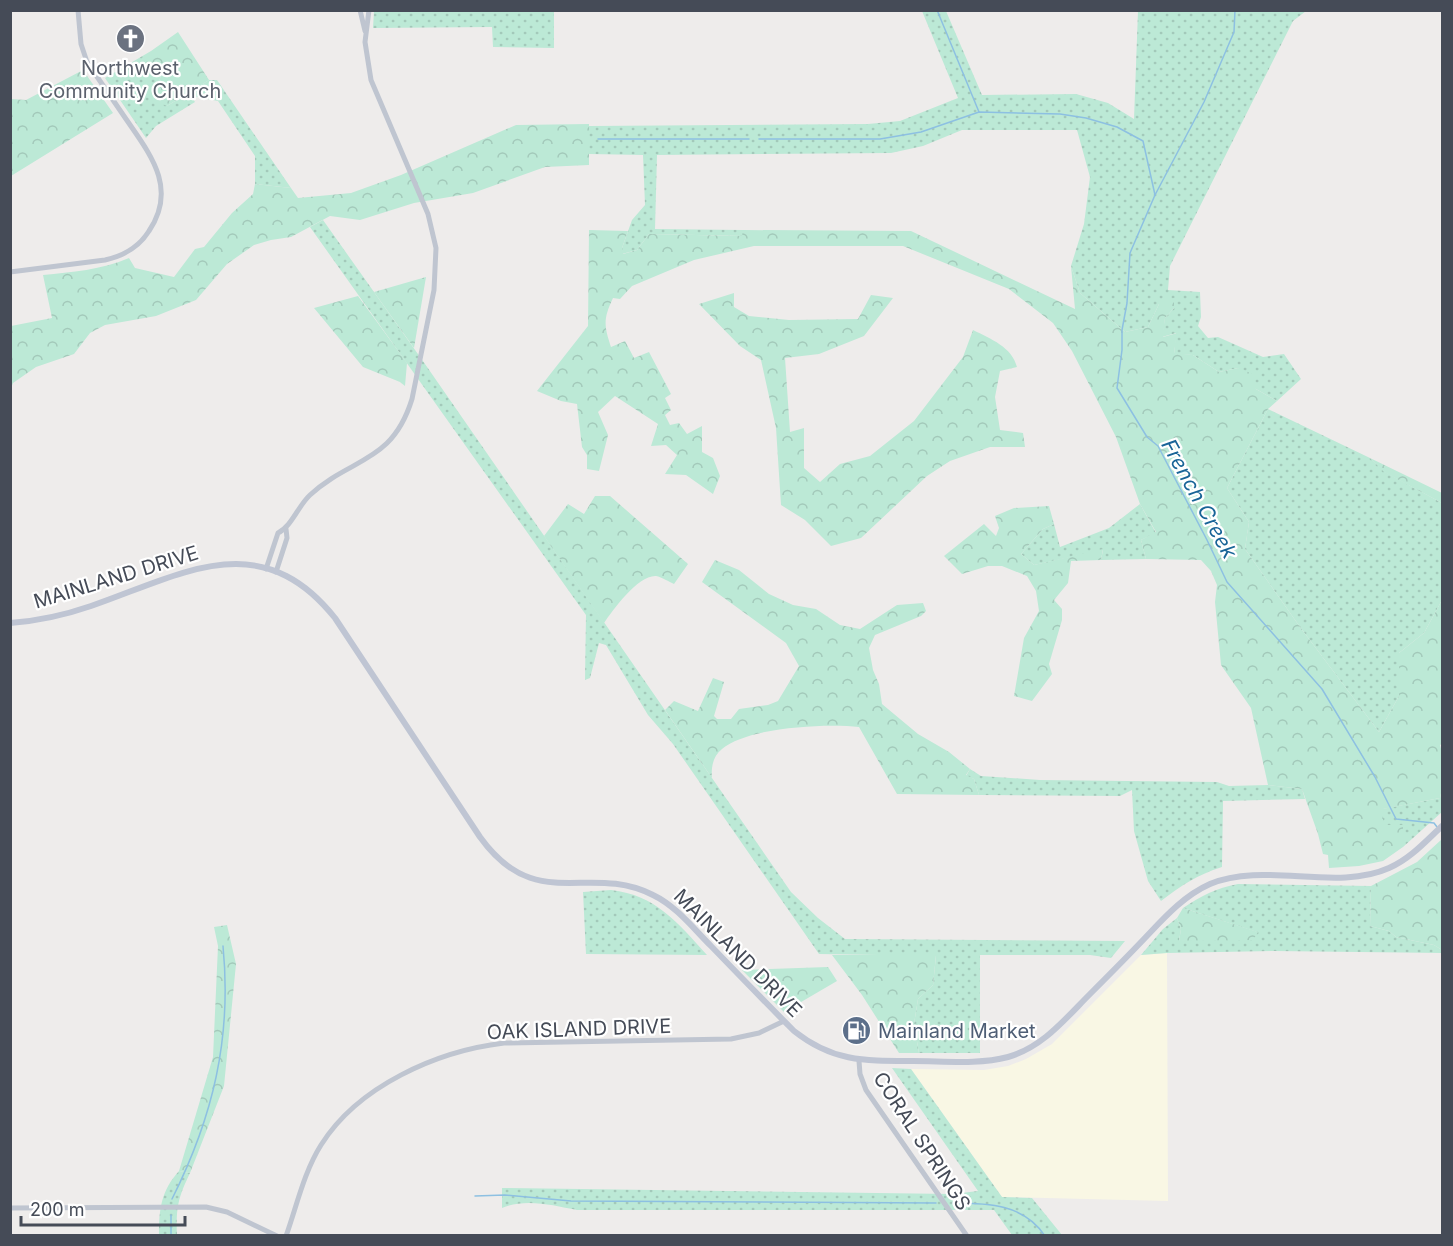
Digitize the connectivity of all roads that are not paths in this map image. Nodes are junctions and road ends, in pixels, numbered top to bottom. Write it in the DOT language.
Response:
graph roads {
  1 [pos="78,10"];
  2 [pos="360,10"];
  3 [pos="369,10"];
  4 [pos="365,32"];
  5 [pos="10,272"];
  6 [pos="286,529"];
  7 [pos="266,569"];
  8 [pos="276,572"];
  9 [pos="10,622"];
  10 [pos="1443,826"];
  11 [pos="784,1021"];
  12 [pos="859,1061"];
  13 [pos="10,1208"];
  14 [pos="277,1236"];
  15 [pos="286,1236"];
  16 [pos="967,1236"];
  1 -- 5 [label="street"];
  2 -- 4 [label="street"];
  3 -- 4 [label="street"];
  4 -- 6 [label="street"];
  6 -- 7 [label="street"];
  6 -- 8 [label="street"];
  7 -- 8 [label="main road, MAINLAND DRIVE"];
  7 -- 9 [label="main road, MAINLAND DRIVE"];
  8 -- 11 [label="main road, MAINLAND DRIVE"];
  10 -- 12 [label="main road, MAINLAND DRIVE"];
  11 -- 12 [label="main road, MAINLAND DRIVE"];
  11 -- 15 [label="street, OAK ISLAND DRIVE"];
  12 -- 16 [label="street, CORAL SPRINGS"];
  13 -- 14 [label="street"];
}
